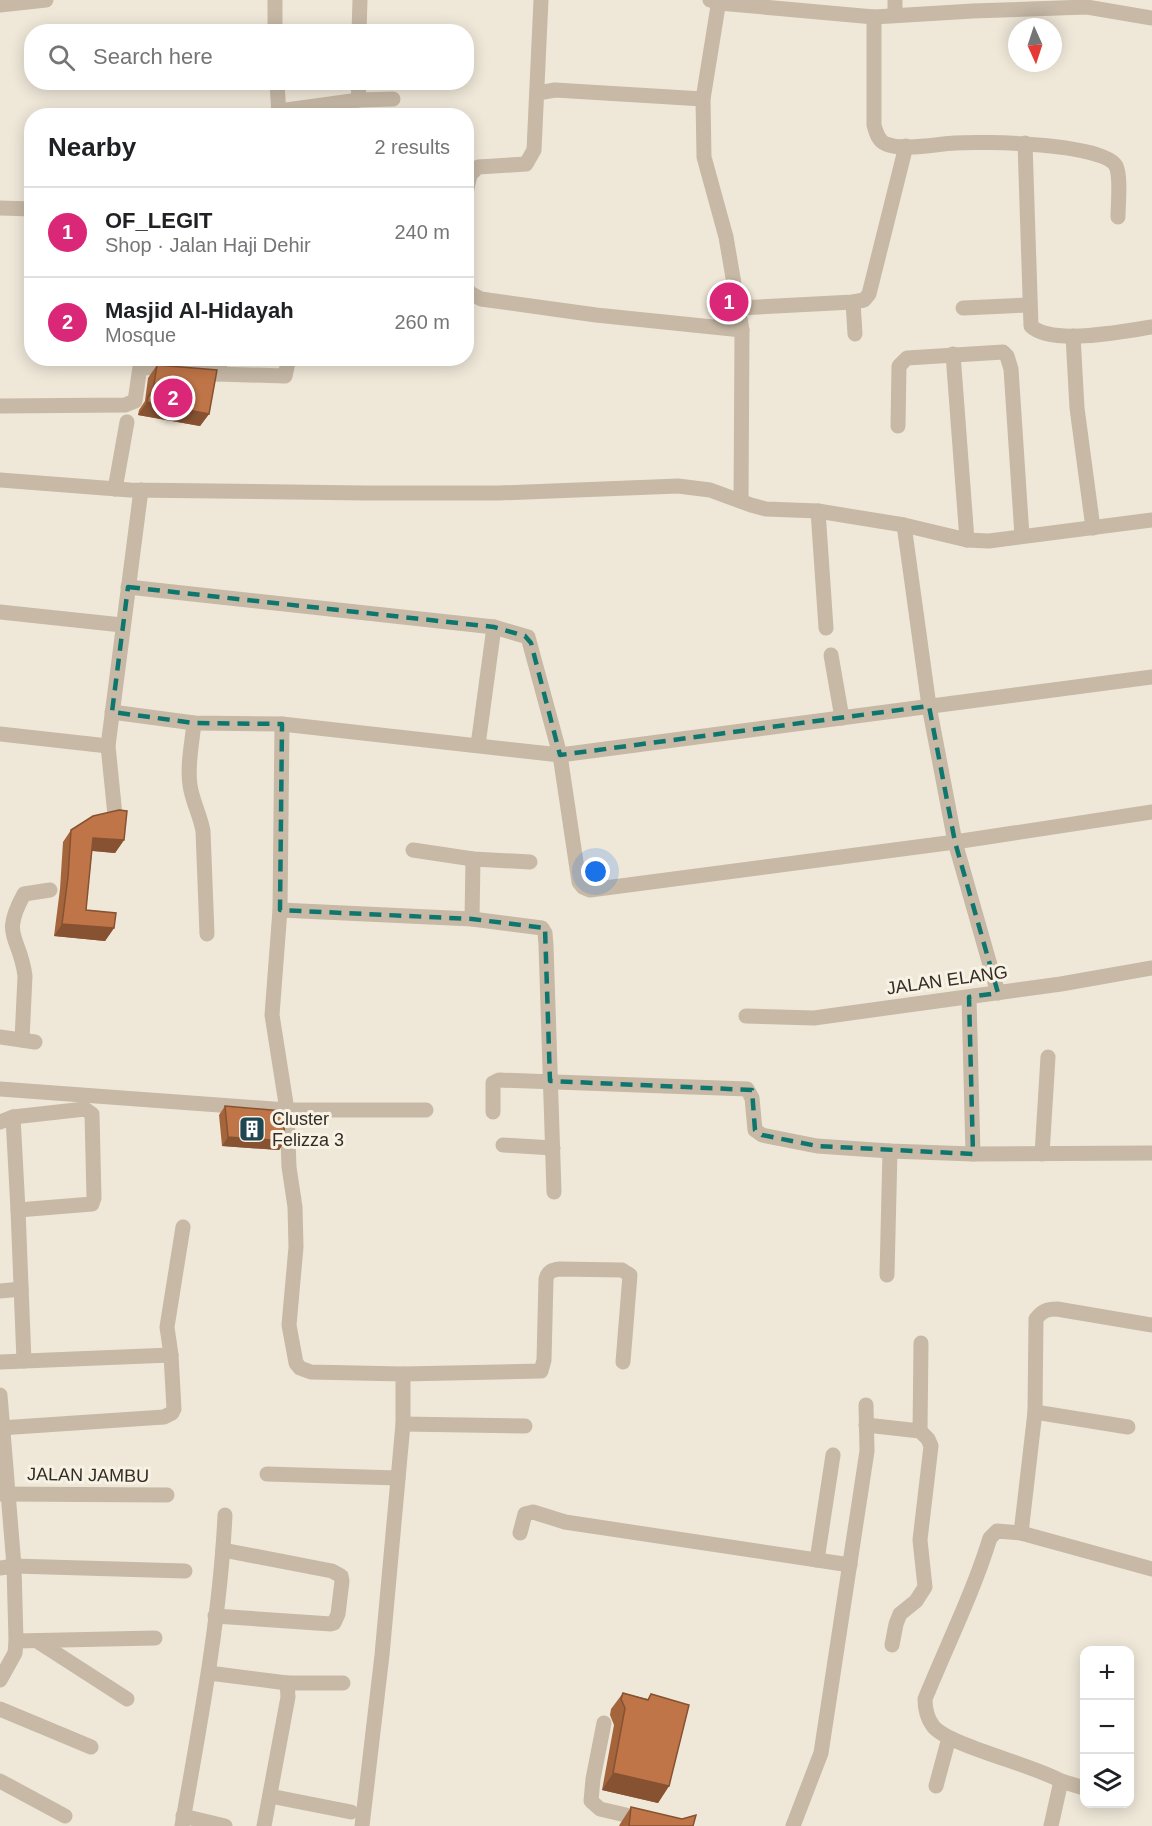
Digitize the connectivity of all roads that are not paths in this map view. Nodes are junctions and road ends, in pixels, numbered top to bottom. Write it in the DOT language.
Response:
graph roads {
  1 [pos="46,0"];
  2 [pos="275,0"];
  3 [pos="360,0"];
  4 [pos="541,0"];
  5 [pos="716,1"];
  6 [pos="741,2"];
  7 [pos="1052,4"];
  8 [pos="0,5"];
  9 [pos="973,5"];
  10 [pos="1109,6"];
  11 [pos="895,8"];
  12 [pos="874,17"];
  13 [pos="1152,18"];
  14 [pos="275,24"];
  15 [pos="359,24"];
  16 [pos="278,90"];
  17 [pos="358,90"];
  18 [pos="537,93"];
  19 [pos="393,99"];
  20 [pos="703,99"];
  21 [pos="359,100"];
  22 [pos="279,108"];
  23 [pos="310,108"];
  24 [pos="1025,143"];
  25 [pos="906,146"];
  26 [pos="474,171"];
  27 [pos="0,208"];
  28 [pos="24,209"];
  29 [pos="1118,217"];
  30 [pos="474,300"];
  31 [pos="853,302"];
  32 [pos="1029,305"];
  33 [pos="739,308"];
  34 [pos="963,308"];
  35 [pos="1152,327"];
  36 [pos="742,330"];
  37 [pos="855,334"];
  38 [pos="1072,336"];
  39 [pos="953,354"];
  40 [pos="219,366"];
  41 [pos="288,366"];
  42 [pos="0,406"];
  43 [pos="127,422"];
  44 [pos="898,426"];
  45 [pos="0,480"];
  46 [pos="115,489"];
  47 [pos="141,490"];
  48 [pos="741,501"];
  49 [pos="818,511"];
  50 [pos="1152,520"];
  51 [pos="904,525"];
  52 [pos="1093,528"];
  53 [pos="1022,536"];
  54 [pos="967,540"];
  55 [pos="128,587"];
  56 [pos="0,612"];
  57 [pos="122,625"];
  58 [pos="494,627"];
  59 [pos="826,627"];
  60 [pos="831,655"];
  61 [pos="1152,676"];
  62 [pos="929,706"];
  63 [pos="111,712"];
  64 [pos="842,718"];
  65 [pos="194,723"];
  66 [pos="282,724"];
  67 [pos="0,734"];
  68 [pos="478,745"];
  69 [pos="108,746"];
  70 [pos="560,755"];
  71 [pos="1152,812"];
  72 [pos="115,814"];
  73 [pos="955,842"];
  74 [pos="412,850"];
  75 [pos="473,859"];
  76 [pos="530,861"];
  77 [pos="50,890"];
  78 [pos="280,910"];
  79 [pos="472,919"];
  80 [pos="207,934"];
  81 [pos="1152,968"];
  82 [pos="998,993"];
  83 [pos="969,997"];
  84 [pos="746,1016"];
  85 [pos="0,1037"];
  86 [pos="1048,1057"];
  87 [pos="550,1081"];
  88 [pos="0,1089"];
  89 [pos="287,1110"];
  90 [pos="426,1110"];
  91 [pos="493,1112"];
  92 [pos="11,1118"];
  93 [pos="503,1145"];
  94 [pos="553,1148"];
  95 [pos="890,1151"];
  96 [pos="1152,1153"];
  97 [pos="1042,1154"];
  98 [pos="973,1155"];
  99 [pos="554,1192"];
  100 [pos="18,1210"];
  101 [pos="183,1227"];
  102 [pos="887,1275"];
  103 [pos="21,1288"];
  104 [pos="0,1292"];
  105 [pos="1152,1325"];
  106 [pos="921,1343"];
  107 [pos="171,1355"];
  108 [pos="24,1361"];
  109 [pos="0,1362"];
  110 [pos="623,1362"];
  111 [pos="403,1374"];
  112 [pos="0,1395"];
  113 [pos="866,1405"];
  114 [pos="1035,1412"];
  115 [pos="402,1424"];
  116 [pos="866,1425"];
  117 [pos="525,1426"];
  118 [pos="1128,1427"];
  119 [pos="1,1428"];
  120 [pos="920,1431"];
  121 [pos="833,1455"];
  122 [pos="267,1474"];
  123 [pos="398,1478"];
  124 [pos="4,1493"];
  125 [pos="167,1495"];
  126 [pos="225,1515"];
  127 [pos="520,1533"];
  128 [pos="1020,1533"];
  129 [pos="223,1550"];
  130 [pos="817,1560"];
  131 [pos="850,1565"];
  132 [pos="7,1567"];
  133 [pos="1152,1569"];
  134 [pos="186,1571"];
  135 [pos="215,1616"];
  136 [pos="155,1638"];
  137 [pos="38,1641"];
  138 [pos="892,1645"];
  139 [pos="10,1649"];
  140 [pos="209,1673"];
  141 [pos="0,1680"];
  142 [pos="287,1683"];
  143 [pos="342,1683"];
  144 [pos="127,1699"];
  145 [pos="0,1708"];
  146 [pos="604,1723"];
  147 [pos="949,1738"];
  148 [pos="91,1747"];
  149 [pos="0,1781"];
  150 [pos="1061,1781"];
  151 [pos="936,1786"];
  152 [pos="1080,1787"];
  153 [pos="270,1796"];
  154 [pos="351,1812"];
  155 [pos="65,1816"];
  156 [pos="183,1821"];
  157 [pos="225,1826"];
  158 [pos="264,1826"];
  159 [pos="362,1826"];
  160 [pos="673,1826"];
  161 [pos="794,1826"];
  162 [pos="1051,1826"];
  1 -- 8 [label="street"];
  2 -- 14 [label="street"];
  3 -- 15 [label="street"];
  4 -- 18 [label="street"];
  5 -- 6 [label="street"];
  5 -- 20 [label="street"];
  6 -- 12 [label="street"];
  7 -- 9 [label="street"];
  7 -- 10 [label="street"];
  9 -- 11 [label="street"];
  10 -- 13 [label="street"];
  11 -- 12 [label="street"];
  12 -- 25 [label="street"];
  16 -- 22 [label="street"];
  17 -- 21 [label="street"];
  18 -- 20 [label="street"];
  18 -- 26 [label="street"];
  19 -- 21 [label="street"];
  20 -- 33 [label="street"];
  21 -- 23 [label="street"];
  24 -- 25 [label="street"];
  24 -- 29 [label="street"];
  24 -- 32 [label="street"];
  25 -- 31 [label="street"];
  27 -- 28 [label="street"];
  30 -- 36 [label="street"];
  31 -- 33 [label="street"];
  31 -- 37 [label="street"];
  32 -- 34 [label="street"];
  32 -- 38 [label="street"];
  33 -- 36 [label="street"];
  35 -- 38 [label="street"];
  36 -- 48 [label="street"];
  38 -- 52 [label="street"];
  39 -- 44 [label="street"];
  39 -- 53 [label="street"];
  39 -- 54 [label="street"];
  40 -- 41 [label="street"];
  40 -- 42 [label="street"];
  43 -- 46 [label="street"];
  45 -- 46 [label="street"];
  46 -- 47 [label="street"];
  47 -- 48 [label="street"];
  47 -- 55 [label="street"];
  48 -- 49 [label="street"];
  49 -- 51 [label="street"];
  49 -- 59 [label="street"];
  50 -- 52 [label="street"];
  51 -- 54 [label="street"];
  51 -- 62 [label="street"];
  52 -- 53 [label="street"];
  53 -- 54 [label="street"];
  55 -- 57 [label="street"];
  55 -- 58 [label="street"];
  56 -- 57 [label="street"];
  57 -- 63 [label="street"];
  58 -- 68 [label="street"];
  58 -- 70 [label="street"];
  60 -- 64 [label="street"];
  61 -- 62 [label="street"];
  62 -- 64 [label="street"];
  62 -- 73 [label="street"];
  63 -- 65 [label="street"];
  63 -- 69 [label="street"];
  64 -- 70 [label="street"];
  65 -- 66 [label="street"];
  65 -- 80 [label="street"];
  66 -- 68 [label="street"];
  66 -- 78 [label="street"];
  67 -- 69 [label="street"];
  68 -- 70 [label="street"];
  69 -- 72 [label="street"];
  70 -- 73 [label="street"];
  71 -- 73 [label="street"];
  73 -- 82 [label="street"];
  74 -- 75 [label="street"];
  75 -- 76 [label="street"];
  75 -- 79 [label="street"];
  77 -- 85 [label="street"];
  78 -- 79 [label="street"];
  78 -- 89 [label="street"];
  79 -- 87 [label="street"];
  81 -- 82 [label="street, JALAN ELANG"];
  82 -- 83 [label="street, JALAN ELANG"];
  83 -- 84 [label="street, JALAN ELANG"];
  83 -- 98 [label="street"];
  86 -- 97 [label="street"];
  87 -- 91 [label="street"];
  87 -- 94 [label="street"];
  87 -- 95 [label="street"];
  88 -- 89 [label="street"];
  89 -- 90 [label="street"];
  89 -- 111 [label="street"];
  92 -- 100 [label="street"];
  92 -- 100 [label="street"];
  93 -- 94 [label="street"];
  94 -- 99 [label="street"];
  95 -- 98 [label="street"];
  95 -- 102 [label="street"];
  96 -- 97 [label="street"];
  97 -- 98 [label="street"];
  100 -- 103 [label="street"];
  101 -- 107 [label="street"];
  103 -- 104 [label="street"];
  103 -- 108 [label="street"];
  105 -- 114 [label="street"];
  106 -- 120 [label="street"];
  107 -- 108 [label="street"];
  107 -- 119 [label="street"];
  108 -- 109 [label="street"];
  110 -- 111 [label="street"];
  111 -- 115 [label="street"];
  112 -- 119 [label="street"];
  113 -- 116 [label="street"];
  114 -- 118 [label="street"];
  114 -- 128 [label="street"];
  115 -- 117 [label="street"];
  115 -- 123 [label="street"];
  116 -- 120 [label="street"];
  116 -- 131 [label="street"];
  119 -- 124 [label="street"];
  120 -- 138 [label="street"];
  121 -- 130 [label="street"];
  122 -- 123 [label="street"];
  123 -- 159 [label="street"];
  124 -- 125 [label="street, JALAN JAMBU"];
  124 -- 132 [label="street"];
  126 -- 129 [label="street"];
  127 -- 130 [label="street"];
  128 -- 133 [label="street"];
  128 -- 147 [label="street"];
  129 -- 135 [label="street"];
  129 -- 135 [label="street"];
  130 -- 131 [label="street"];
  131 -- 161 [label="street"];
  132 -- 134 [label="street"];
  132 -- 139 [label="street"];
  135 -- 140 [label="street"];
  136 -- 137 [label="street"];
  137 -- 139 [label="street"];
  137 -- 144 [label="street"];
  139 -- 141 [label="street"];
  140 -- 142 [label="street"];
  140 -- 156 [label="street"];
  142 -- 143 [label="street"];
  142 -- 153 [label="street"];
  145 -- 148 [label="street"];
  146 -- 160 [label="street"];
  147 -- 150 [label="street"];
  147 -- 151 [label="street"];
  149 -- 155 [label="street"];
  150 -- 152 [label="street"];
  150 -- 162 [label="street"];
  153 -- 154 [label="street"];
  153 -- 158 [label="street"];
  156 -- 157 [label="street"];
}
